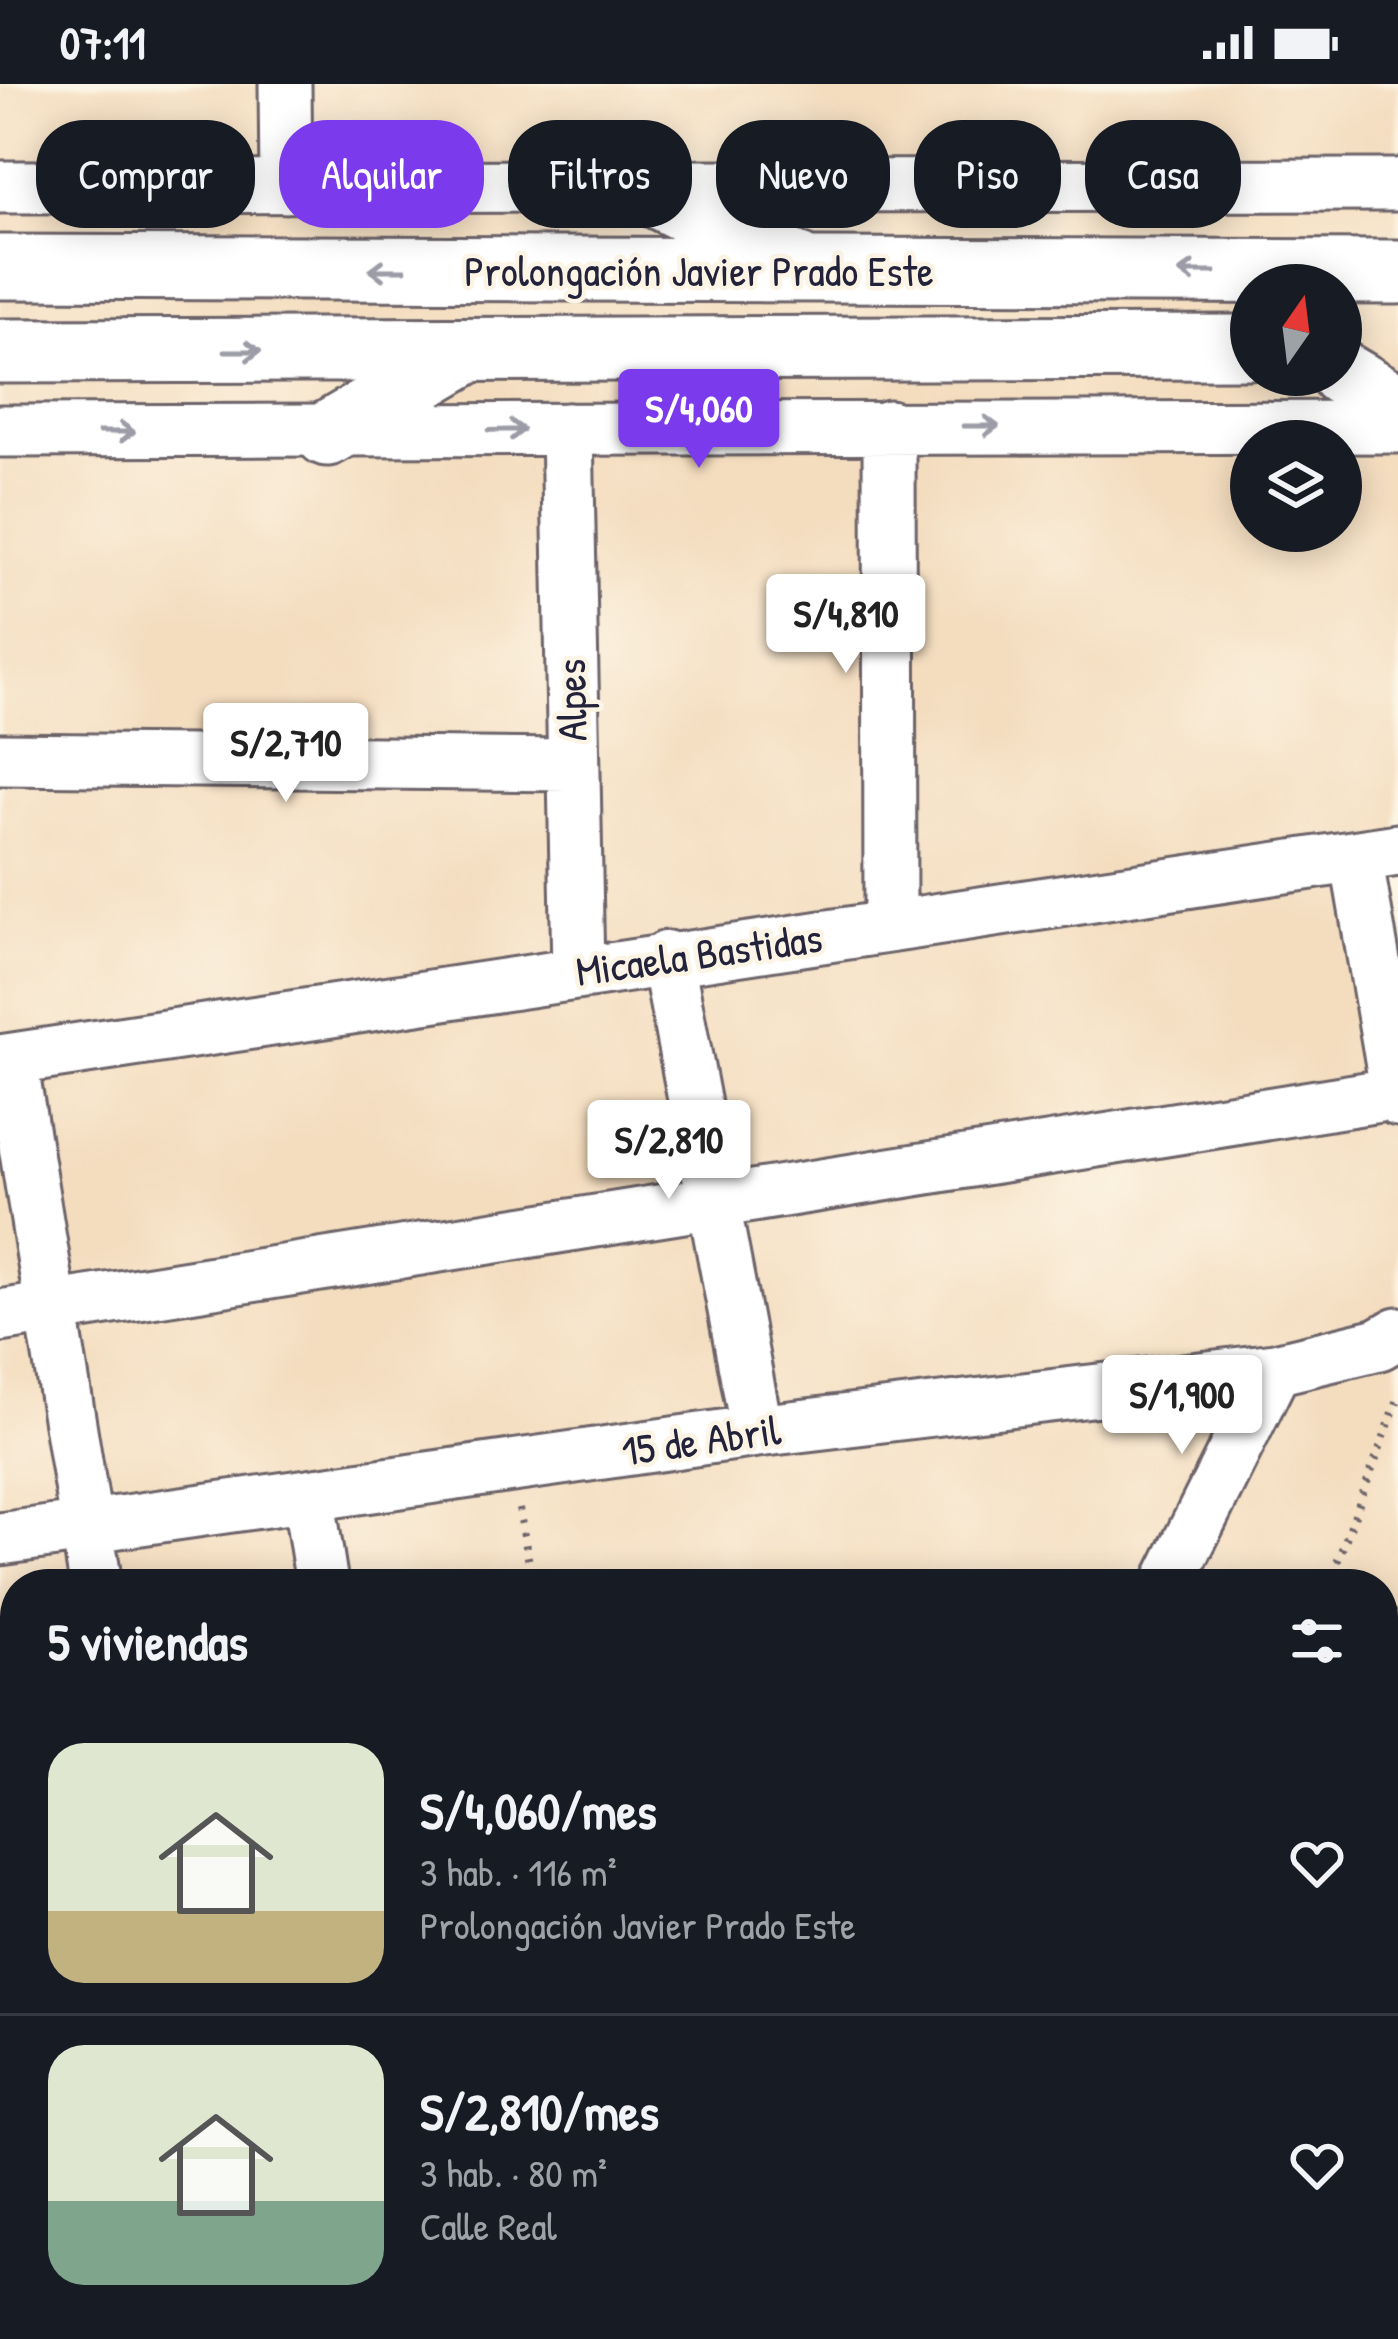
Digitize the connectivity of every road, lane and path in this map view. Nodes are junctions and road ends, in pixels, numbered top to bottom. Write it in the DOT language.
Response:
graph roads {
  1 [pos="286,84"];
  2 [pos="286,120"];
  3 [pos="692,185"];
  4 [pos="1398,185"];
  5 [pos="0,187"];
  6 [pos="279,188"];
  7 [pos="692,213"];
  8 [pos="0,267"];
  9 [pos="1398,272"];
  10 [pos="812,273"];
  11 [pos="1230,347"];
  12 [pos="1362,348"];
  13 [pos="1398,348"];
  14 [pos="0,351"];
  15 [pos="467,351"];
  16 [pos="1362,386"];
  17 [pos="1398,407"];
  18 [pos="889,426"];
  19 [pos="1398,427"];
  20 [pos="567,429"];
  21 [pos="0,431"];
  22 [pos="327,434"];
  23 [pos="0,759"];
  24 [pos="572,765"];
  25 [pos="1377,854"];
  26 [pos="890,926"];
  27 [pos="667,957"];
  28 [pos="578,971"];
  29 [pos="6,1060"];
  30 [pos="1398,1096"];
  31 [pos="713,1201"];
  32 [pos="53,1307"];
  33 [pos="0,1316"];
  34 [pos="1398,1333"];
  35 [pos="1275,1369"];
  36 [pos="1398,1399"];
  37 [pos="757,1431"];
  38 [pos="512,1466"];
  39 [pos="308,1495"];
  40 [pos="87,1525"];
  41 [pos="0,1539"];
  42 [pos="94,1569"];
  43 [pos="320,1569"];
  44 [pos="530,1569"];
  45 [pos="1175,1569"];
  46 [pos="1335,1569"];
  1 -- 2 [label="street"];
  3 -- 4 [label="street, Prolongación Javier Prado Este"];
  5 -- 6 [label="street, Prolongación Javier Prado Este"];
  7 -- 10 [label="main road"];
  10 -- 8 [label="main road, Prolongación Javier Prado Este, one-way"];
  9 -- 10 [label="main road, Prolongación Javier Prado Este, one-way"];
  11 -- 15 [label="main road, Prolongación Javier Prado Este"];
  12 -- 13 [label="main road"];
  14 -- 15 [label="main road, Prolongación Javier Prado Este, one-way"];
  15 -- 22 [label="main road"];
  16 -- 17 [label="main road"];
  18 -- 19 [label="street, one-way"];
  18 -- 20 [label="street"];
  18 -- 26 [label="street"];
  22 -- 20 [label="street, one-way"];
  20 -- 24 [label="street, Alpes"];
  21 -- 22 [label="street, one-way"];
  23 -- 24 [label="street"];
  24 -- 28 [label="street, Alpes"];
  25 -- 26 [label="street, Micaela Bastidas"];
  25 -- 30 [label="street"];
  26 -- 27 [label="street, Micaela Bastidas"];
  27 -- 28 [label="street, Micaela Bastidas"];
  27 -- 31 [label="street"];
  28 -- 29 [label="street, Micaela Bastidas"];
  29 -- 32 [label="street"];
  30 -- 31 [label="street"];
  31 -- 32 [label="street"];
  31 -- 37 [label="street"];
  32 -- 33 [label="street"];
  32 -- 40 [label="street"];
  34 -- 35 [label="street, 15 de Abril"];
  35 -- 37 [label="street, 15 de Abril"];
  35 -- 45 [label="street"];
  36 -- 46 [label="path"];
  37 -- 38 [label="street, 15 de Abril"];
  38 -- 39 [label="street, 15 de Abril"];
  38 -- 44 [label="path"];
  39 -- 40 [label="street, 15 de Abril"];
  39 -- 43 [label="street"];
  40 -- 41 [label="street, 15 de Abril"];
  40 -- 42 [label="street"];
}
